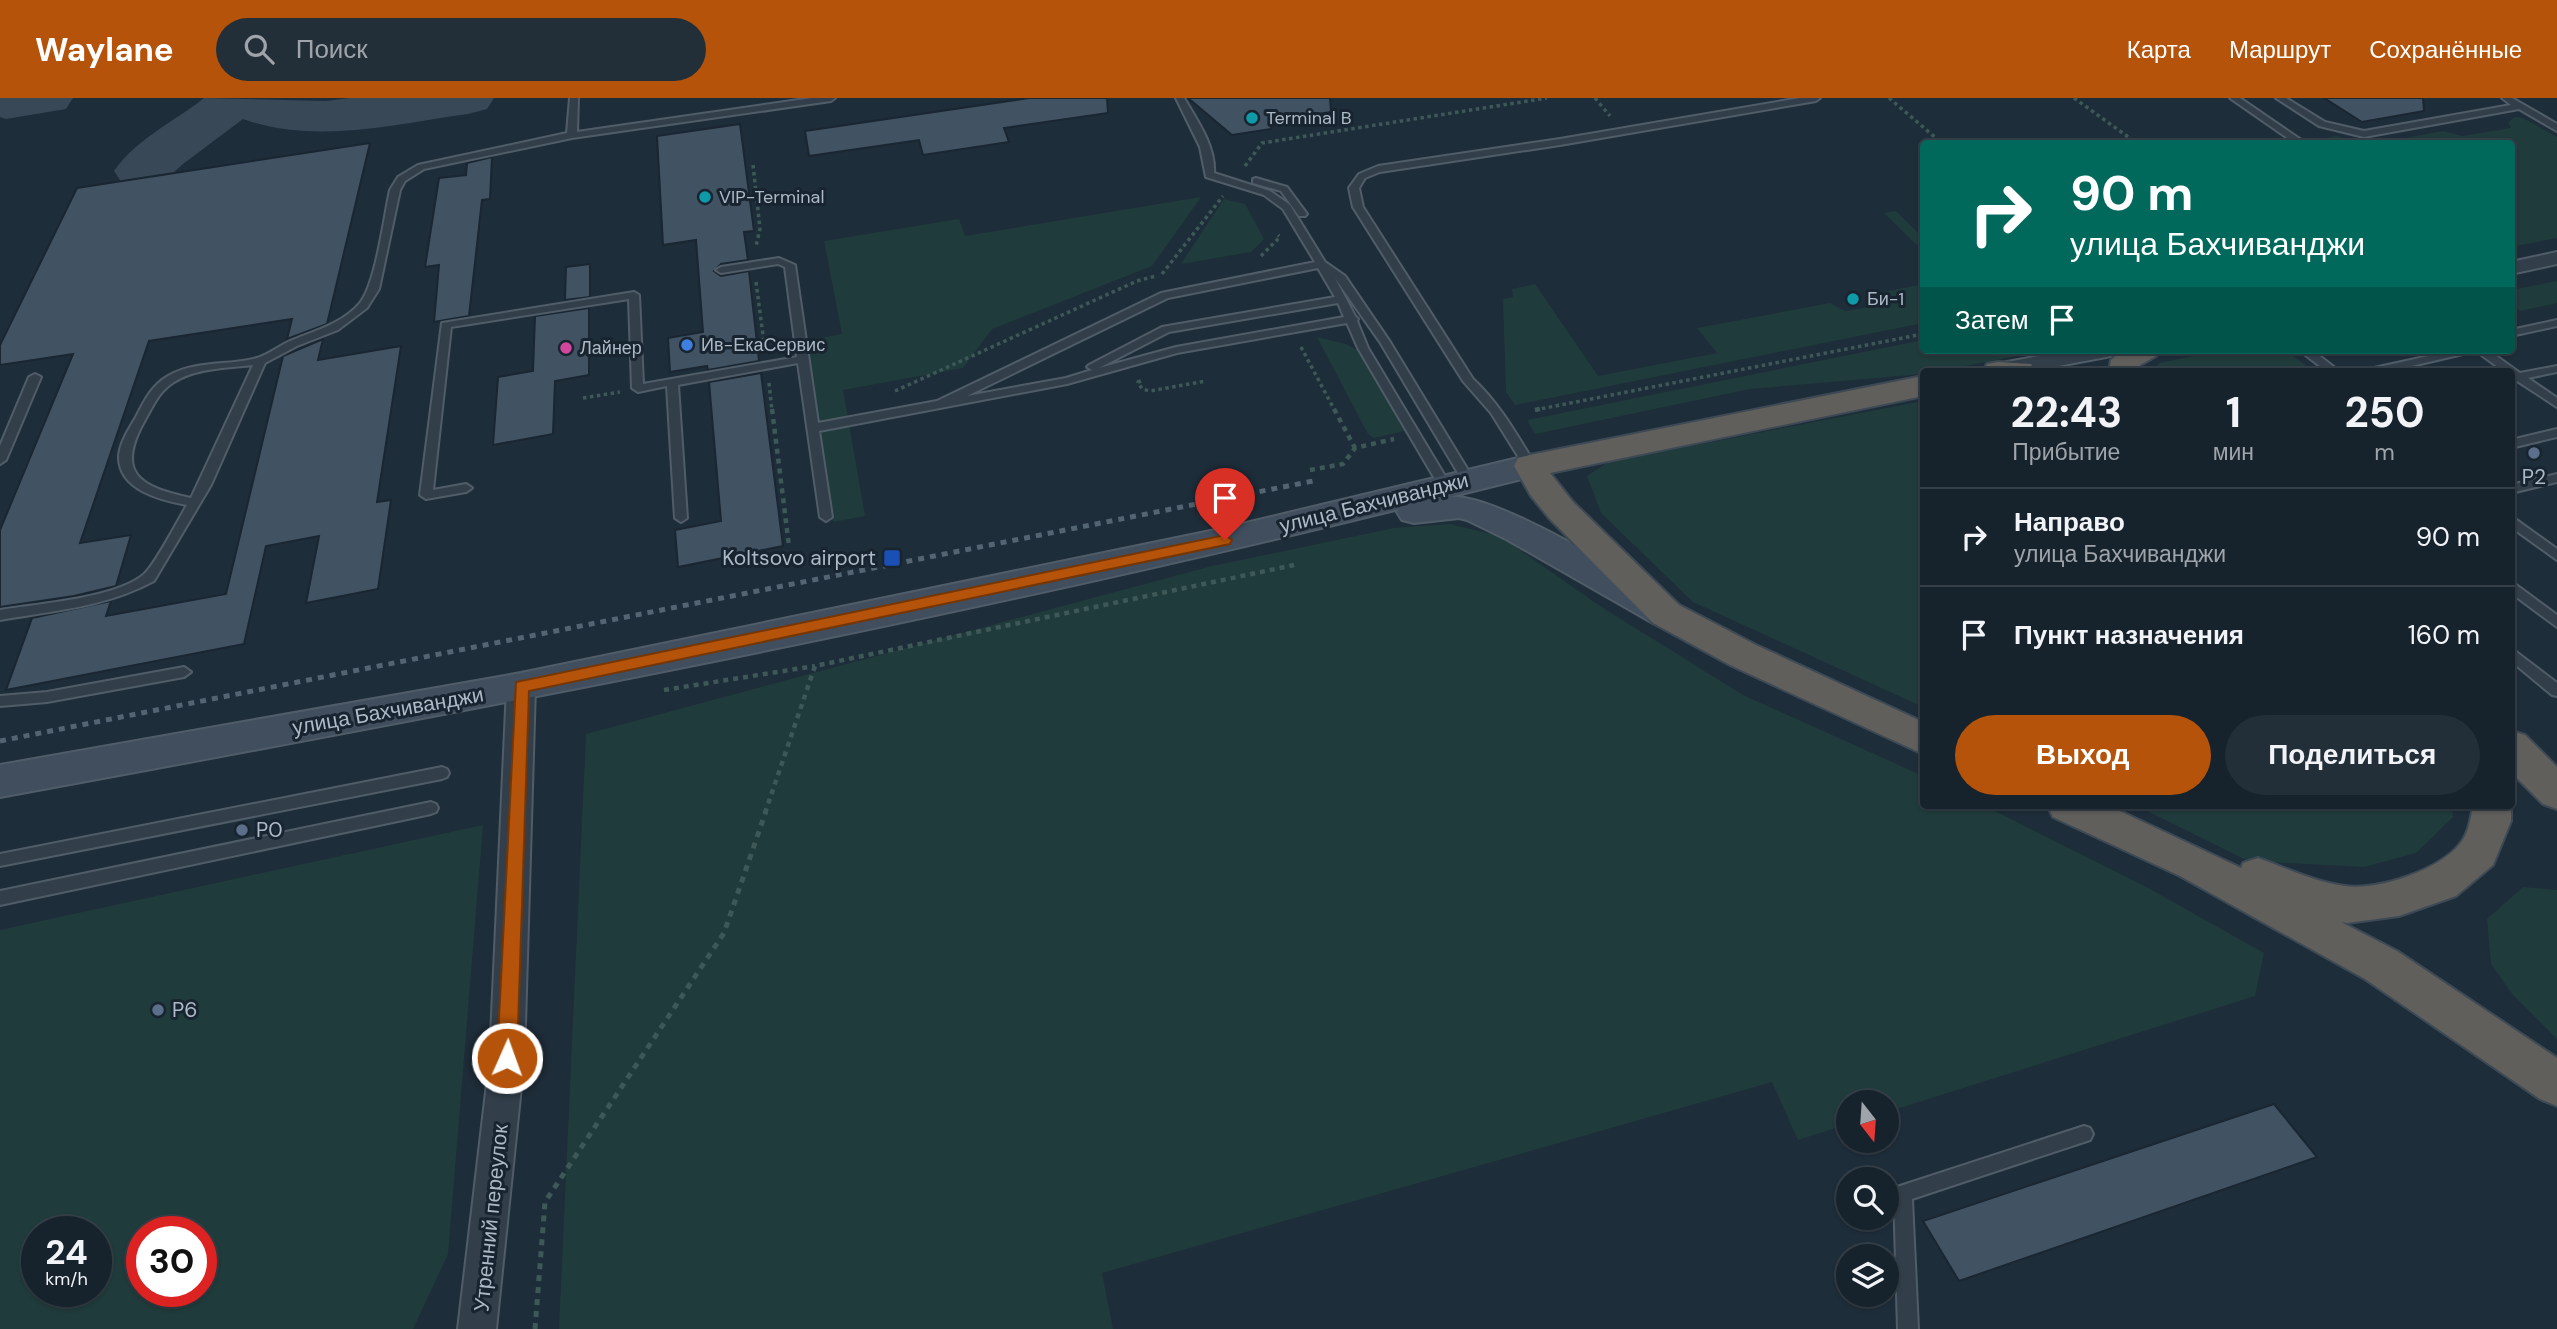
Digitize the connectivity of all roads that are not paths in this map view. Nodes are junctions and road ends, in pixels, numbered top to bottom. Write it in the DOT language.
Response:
graph roads {
  1 [pos="574,98"];
  2 [pos="831,98"];
  3 [pos="1180,98"];
  4 [pos="1816,98"];
  5 [pos="2234,98"];
  6 [pos="2280,98"];
  7 [pos="2506,98"];
  8 [pos="2521,106"];
  9 [pos="2557,128"];
  10 [pos="572,135"];
  11 [pos="2297,140"];
  12 [pos="1234,180"];
  13 [pos="2557,258"];
  14 [pos="1322,264"];
  15 [pos="2515,267"];
  16 [pos="720,270"];
  17 [pos="1341,278"];
  18 [pos="1342,299"];
  19 [pos="1353,319"];
  20 [pos="2557,323"];
  21 [pos="2515,331"];
  22 [pos="2086,354"];
  23 [pos="2137,354"];
  24 [pos="2310,354"];
  25 [pos="2455,354"];
  26 [pos="2487,354"];
  27 [pos="804,359"];
  28 [pos="261,361"];
  29 [pos="2018,368"];
  30 [pos="2125,368"];
  31 [pos="2329,368"];
  32 [pos="2397,368"];
  33 [pos="2506,368"];
  34 [pos="2557,369"];
  35 [pos="2515,373"];
  36 [pos="2515,374"];
  37 [pos="35,377"];
  38 [pos="1067,381"];
  39 [pos="672,382"];
  40 [pos="1920,387"];
  41 [pos="2557,403"];
  42 [pos="941,404"];
  43 [pos="813,428"];
  44 [pos="2557,433"];
  45 [pos="2515,443"];
  46 [pos="0,460"];
  47 [pos="1530,466"];
  48 [pos="2557,478"];
  49 [pos="466,488"];
  50 [pos="2515,488"];
  51 [pos="1457,490"];
  52 [pos="195,503"];
  53 [pos="826,517"];
  54 [pos="681,518"];
  55 [pos="2515,523"];
  56 [pos="2557,540"];
  57 [pos="2542,544"];
  58 [pos="2557,556"];
  59 [pos="2515,589"];
  60 [pos="1666,614"];
  61 [pos="3,615"];
  62 [pos="2557,622"];
  63 [pos="0,629"];
  64 [pos="2515,656"];
  65 [pos="184,671"];
  66 [pos="521,687"];
  67 [pos="2557,691"];
  68 [pos="0,701"];
  69 [pos="1920,738"];
  70 [pos="2515,749"];
  71 [pos="2515,750"];
  72 [pos="442,773"];
  73 [pos="2557,780"];
  74 [pos="0,781"];
  75 [pos="2557,793"];
  76 [pos="431,808"];
  77 [pos="2076,809"];
  78 [pos="2105,809"];
  79 [pos="2492,809"];
  80 [pos="0,860"];
  81 [pos="0,898"];
  82 [pos="2557,1084"];
  83 [pos="2084,1134"];
  84 [pos="477,1329"];
  85 [pos="1908,1329"];
  1 -- 10 [label="lane"];
  2 -- 10 [label="lane"];
  3 -- 12 [label="lane"];
  4 -- 47 [label="lane"];
  5 -- 11 [label="lane"];
  6 -- 8 [label="lane"];
  7 -- 8 [label="lane"];
  8 -- 9 [label="lane"];
  10 -- 28 [label="lane"];
  12 -- 14 [label="lane"];
  12 -- 17 [label="lane"];
  13 -- 15 [label="street"];
  14 -- 17 [label="lane"];
  14 -- 18 [label="lane"];
  14 -- 42 [label="lane"];
  16 -- 27 [label="lane"];
  17 -- 51 [label="lane"];
  18 -- 19 [label="lane"];
  18 -- 38 [label="lane"];
  19 -- 38 [label="lane"];
  19 -- 51 [label="lane"];
  20 -- 21 [label="lane"];
  22 -- 29 [label="street"];
  23 -- 30 [label="highway"];
  24 -- 31 [label="lane"];
  25 -- 32 [label="lane"];
  26 -- 33 [label="lane"];
  27 -- 39 [label="lane"];
  27 -- 43 [label="lane"];
  28 -- 52 [label="lane"];
  28 -- 52 [label="lane"];
  34 -- 35 [label="lane"];
  36 -- 41 [label="lane"];
  37 -- 46 [label="lane"];
  38 -- 42 [label="lane"];
  39 -- 49 [label="lane"];
  39 -- 54 [label="lane"];
  40 -- 47 [label="highway, улица Бахчиванджи"];
  42 -- 43 [label="lane"];
  43 -- 53 [label="lane"];
  44 -- 45 [label="lane"];
  47 -- 51 [label="main road, улица Бахчиванджи"];
  47 -- 60 [label="highway"];
  48 -- 50 [label="lane"];
  51 -- 60 [label="main road"];
  51 -- 66 [label="main road, улица Бахчиванджи"];
  52 -- 61 [label="lane"];
  55 -- 57 [label="lane"];
  56 -- 57 [label="lane"];
  57 -- 58 [label="lane"];
  59 -- 62 [label="lane"];
  60 -- 69 [label="highway"];
  61 -- 63 [label="lane"];
  64 -- 67 [label="lane"];
  65 -- 68 [label="lane"];
  66 -- 74 [label="main road, улица Бахчиванджи"];
  66 -- 84 [label="street, Утренний переулок"];
  70 -- 73 [label="main road"];
  71 -- 75 [label="highway"];
  72 -- 80 [label="lane"];
  76 -- 81 [label="lane"];
  77 -- 82 [label="highway"];
  78 -- 79 [label="highway"];
  83 -- 85 [label="lane"];
}
